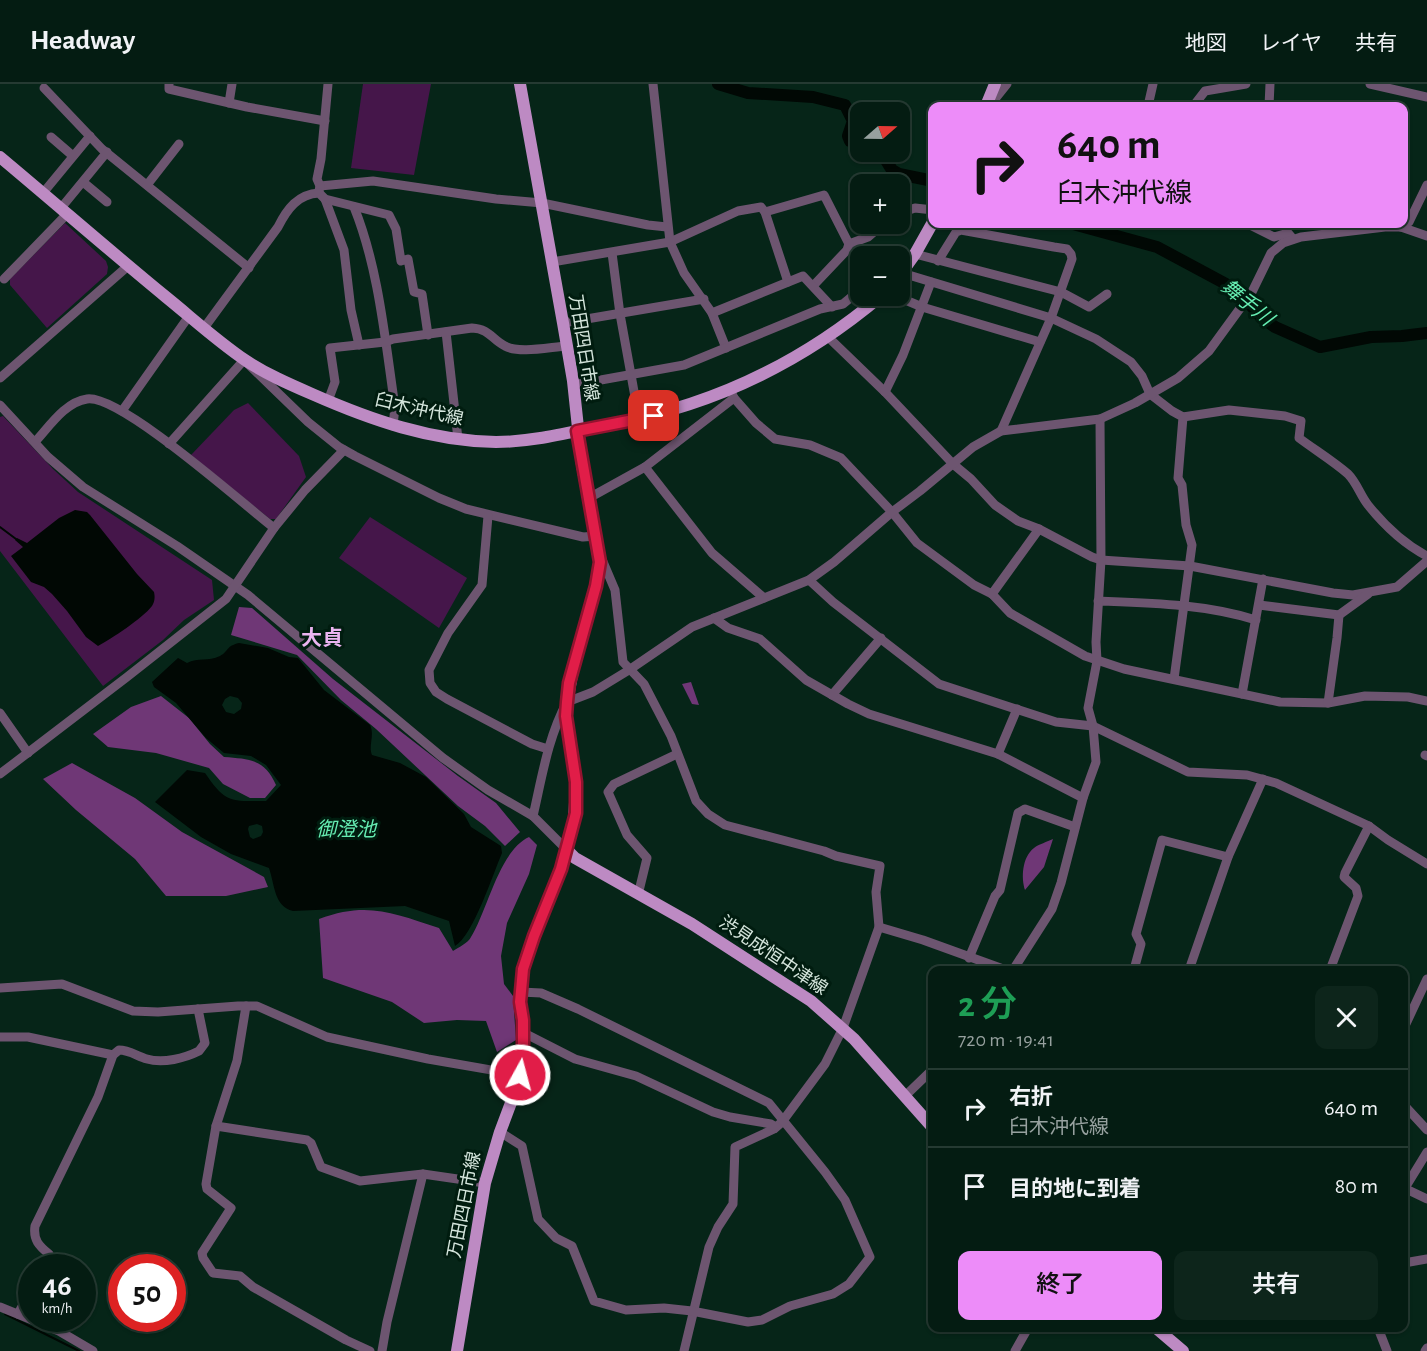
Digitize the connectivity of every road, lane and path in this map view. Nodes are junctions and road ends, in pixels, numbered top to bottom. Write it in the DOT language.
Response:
graph roads {
  1 [pos="169,84"];
  2 [pos="232,84"];
  3 [pos="328,84"];
  4 [pos="520,84"];
  5 [pos="653,84"];
  6 [pos="995,84"];
  7 [pos="1007,84"];
  8 [pos="1153,84"];
  9 [pos="1246,84"];
  10 [pos="1270,84"];
  11 [pos="1370,84"];
  12 [pos="44,88"];
  13 [pos="189,89"];
  14 [pos="1427,97"];
  15 [pos="988,102"];
  16 [pos="993,102"];
  17 [pos="1151,102"];
  18 [pos="1197,102"];
  19 [pos="1269,102"];
  20 [pos="229,103"];
  21 [pos="325,121"];
  22 [pos="90,136"];
  23 [pos="51,137"];
  24 [pos="179,144"];
  25 [pos="107,152"];
  26 [pos="74,156"];
  27 [pos="0,157"];
  28 [pos="82,182"];
  29 [pos="147,185"];
  30 [pos="1427,185"];
  31 [pos="43,193"];
  32 [pos="321,193"];
  33 [pos="107,202"];
  34 [pos="542,203"];
  35 [pos="354,207"];
  36 [pos="928,209"];
  37 [pos="910,210"];
  38 [pos="64,211"];
  39 [pos="765,212"];
  40 [pos="1408,223"];
  41 [pos="667,227"];
  42 [pos="930,228"];
  43 [pos="1256,228"];
  44 [pos="1392,228"];
  45 [pos="1404,228"];
  46 [pos="871,234"];
  47 [pos="1427,236"];
  48 [pos="1293,239"];
  49 [pos="670,242"];
  50 [pos="849,244"];
  51 [pos="612,253"];
  52 [pos="915,255"];
  53 [pos="938,261"];
  54 [pos="552,262"];
  55 [pos="910,262"];
  56 [pos="128,266"];
  57 [pos="249,268"];
  58 [pos="910,276"];
  59 [pos="4,279"];
  60 [pos="788,282"];
  61 [pos="931,282"];
  62 [pos="813,286"];
  63 [pos="1061,292"];
  64 [pos="1107,294"];
  65 [pos="850,298"];
  66 [pos="704,300"];
  67 [pos="910,302"];
  68 [pos="868,306"];
  69 [pos="832,307"];
  70 [pos="922,307"];
  71 [pos="712,313"];
  72 [pos="620,314"];
  73 [pos="189,316"];
  74 [pos="1051,318"];
  75 [pos="563,323"];
  76 [pos="204,328"];
  77 [pos="446,332"];
  78 [pos="428,335"];
  79 [pos="827,336"];
  80 [pos="385,342"];
  81 [pos="1040,342"];
  82 [pos="359,345"];
  83 [pos="567,346"];
  84 [pos="726,348"];
  85 [pos="244,360"];
  86 [pos="631,374"];
  87 [pos="0,378"];
  88 [pos="573,385"];
  89 [pos="885,392"];
  90 [pos="732,394"];
  91 [pos="1150,394"];
  92 [pos="328,401"];
  93 [pos="0,405"];
  94 [pos="122,411"];
  95 [pos="1183,417"];
  96 [pos="639,419"];
  97 [pos="1100,419"];
  98 [pos="393,426"];
  99 [pos="577,431"];
  100 [pos="1001,431"];
  101 [pos="459,439"];
  102 [pos="35,442"];
  103 [pos="169,444"];
  104 [pos="344,450"];
  105 [pos="953,464"];
  106 [pos="645,467"];
  107 [pos="589,498"];
  108 [pos="892,512"];
  109 [pos="488,516"];
  110 [pos="274,528"];
  111 [pos="1039,529"];
  112 [pos="596,536"];
  113 [pos="600,555"];
  114 [pos="1427,556"];
  115 [pos="1101,560"];
  116 [pos="1427,561"];
  117 [pos="1190,566"];
  118 [pos="1263,579"];
  119 [pos="809,580"];
  120 [pos="235,587"];
  121 [pos="1370,593"];
  122 [pos="992,594"];
  123 [pos="764,598"];
  124 [pos="1098,601"];
  125 [pos="1259,605"];
  126 [pos="1185,606"];
  127 [pos="1339,615"];
  128 [pos="714,618"];
  129 [pos="1256,620"];
  130 [pos="881,638"];
  131 [pos="1097,661"];
  132 [pos="629,670"];
  133 [pos="1174,679"];
  134 [pos="1242,694"];
  135 [pos="832,695"];
  136 [pos="1427,701"];
  137 [pos="567,702"];
  138 [pos="1328,703"];
  139 [pos="1017,709"];
  140 [pos="0,713"];
  141 [pos="1093,726"];
  142 [pos="548,749"];
  143 [pos="28,753"];
  144 [pos="677,754"];
  145 [pos="998,754"];
  146 [pos="0,774"];
  147 [pos="1263,779"];
  148 [pos="1083,798"];
  149 [pos="533,816"];
  150 [pos="1369,826"];
  151 [pos="1076,827"];
  152 [pos="566,849"];
  153 [pos="1228,856"];
  154 [pos="1427,864"];
  155 [pos="638,894"];
  156 [pos="879,927"];
  157 [pos="969,958"];
  158 [pos="994,966"];
  159 [pos="1016,966"];
  160 [pos="1135,966"];
  161 [pos="1190,966"];
  162 [pos="1332,966"];
  163 [pos="1427,979"];
  164 [pos="0,988"];
  165 [pos="520,992"];
  166 [pos="246,1006"];
  167 [pos="198,1009"];
  168 [pos="1408,1019"];
  169 [pos="843,1028"];
  170 [pos="524,1033"];
  171 [pos="0,1037"];
  172 [pos="113,1055"];
  173 [pos="928,1074"];
  174 [pos="520,1075"];
  175 [pos="905,1096"];
  176 [pos="1408,1109"];
  177 [pos="928,1122"];
  178 [pos="779,1125"];
  179 [pos="216,1126"];
  180 [pos="1427,1130"];
  181 [pos="500,1132"];
  182 [pos="1427,1152"];
  183 [pos="423,1174"];
  184 [pos="1408,1182"];
  185 [pos="485,1183"];
  186 [pos="1408,1190"];
  187 [pos="1427,1199"];
  188 [pos="49,1254"];
  189 [pos="1427,1258"];
  190 [pos="1408,1262"];
  191 [pos="0,1306"];
  192 [pos="692,1311"];
  193 [pos="18,1314"];
  194 [pos="61,1332"];
  195 [pos="1026,1332"];
  196 [pos="1160,1332"];
  197 [pos="1380,1332"];
  198 [pos="1179,1350"];
  199 [pos="93,1351"];
  200 [pos="370,1351"];
  201 [pos="382,1351"];
  202 [pos="458,1351"];
  203 [pos="684,1351"];
  204 [pos="1016,1351"];
  205 [pos="1387,1351"];
  1 -- 13 [label="street"];
  2 -- 20 [label="street"];
  3 -- 21 [label="street"];
  4 -- 34 [label="main road, 万田四日市線"];
  5 -- 41 [label="street"];
  6 -- 15 [label="main road"];
  7 -- 16 [label="street"];
  8 -- 17 [label="street"];
  9 -- 18 [label="street"];
  10 -- 19 [label="street"];
  11 -- 14 [label="street"];
  12 -- 22 [label="street"];
  13 -- 20 [label="street"];
  20 -- 21 [label="street"];
  21 -- 32 [label="street"];
  22 -- 25 [label="street"];
  22 -- 26 [label="street"];
  23 -- 26 [label="street"];
  24 -- 29 [label="street"];
  25 -- 28 [label="street"];
  25 -- 29 [label="street"];
  26 -- 31 [label="street"];
  27 -- 31 [label="main road, 臼木沖代線"];
  28 -- 33 [label="street"];
  28 -- 38 [label="street"];
  29 -- 57 [label="street"];
  30 -- 40 [label="street"];
  31 -- 38 [label="main road, 臼木沖代線"];
  32 -- 34 [label="street"];
  32 -- 35 [label="street"];
  32 -- 57 [label="street"];
  32 -- 82 [label="street"];
  34 -- 41 [label="street"];
  34 -- 54 [label="main road, 万田四日市線"];
  35 -- 78 [label="street"];
  35 -- 80 [label="street"];
  36 -- 37 [label="street"];
  38 -- 56 [label="main road, 臼木沖代線"];
  38 -- 59 [label="street"];
  39 -- 49 [label="street"];
  39 -- 50 [label="street"];
  39 -- 60 [label="street"];
  41 -- 49 [label="street"];
  42 -- 52 [label="main road"];
  43 -- 48 [label="street"];
  44 -- 48 [label="street"];
  45 -- 47 [label="street"];
  46 -- 50 [label="street"];
  48 -- 91 [label="street"];
  49 -- 51 [label="street"];
  49 -- 66 [label="street"];
  50 -- 62 [label="street"];
  51 -- 54 [label="street"];
  51 -- 72 [label="street"];
  52 -- 53 [label="street"];
  52 -- 55 [label="main road"];
  53 -- 63 [label="street"];
  53 -- 63 [label="street"];
  54 -- 75 [label="main road, 万田四日市線"];
  56 -- 73 [label="main road, 臼木沖代線"];
  56 -- 87 [label="street"];
  57 -- 76 [label="street"];
  58 -- 61 [label="street"];
  60 -- 62 [label="street"];
  60 -- 71 [label="street"];
  61 -- 70 [label="street"];
  61 -- 74 [label="street"];
  62 -- 69 [label="street"];
  63 -- 64 [label="street"];
  63 -- 74 [label="street"];
  65 -- 69 [label="street"];
  66 -- 71 [label="street"];
  66 -- 72 [label="street"];
  67 -- 70 [label="street"];
  68 -- 79 [label="main road, 臼木沖代線"];
  69 -- 84 [label="street"];
  70 -- 81 [label="street"];
  70 -- 89 [label="street"];
  71 -- 84 [label="street"];
  72 -- 75 [label="street"];
  72 -- 86 [label="street"];
  73 -- 76 [label="main road, 臼木沖代線"];
  73 -- 94 [label="street"];
  74 -- 81 [label="street"];
  74 -- 91 [label="street"];
  75 -- 83 [label="main road, 万田四日市線"];
  76 -- 85 [label="main road, 臼木沖代線"];
  77 -- 78 [label="street"];
  77 -- 83 [label="street"];
  77 -- 101 [label="street"];
  78 -- 80 [label="street"];
  79 -- 89 [label="street"];
  79 -- 90 [label="main road, 臼木沖代線"];
  80 -- 82 [label="street"];
  80 -- 98 [label="street"];
  81 -- 100 [label="street"];
  82 -- 92 [label="street"];
  83 -- 88 [label="main road, 万田四日市線"];
  84 -- 86 [label="street"];
  85 -- 92 [label="main road, 臼木沖代線"];
  85 -- 103 [label="street"];
  85 -- 104 [label="street"];
  86 -- 88 [label="street"];
  86 -- 96 [label="street"];
  88 -- 99 [label="main road, 万田四日市線"];
  89 -- 105 [label="street"];
  90 -- 96 [label="main road, 臼木沖代線"];
  90 -- 106 [label="street"];
  90 -- 108 [label="street"];
  91 -- 95 [label="street"];
  91 -- 97 [label="street"];
  92 -- 98 [label="main road, 臼木沖代線"];
  93 -- 102 [label="street"];
  94 -- 102 [label="street"];
  94 -- 103 [label="street"];
  95 -- 114 [label="street"];
  95 -- 117 [label="street"];
  96 -- 99 [label="main road, 臼木沖代線"];
  97 -- 100 [label="street"];
  97 -- 115 [label="street"];
  98 -- 101 [label="main road, 臼木沖代線"];
  99 -- 101 [label="main road, 臼木沖代線"];
  99 -- 107 [label="main road, 万田四日市線"];
  100 -- 105 [label="street"];
  102 -- 120 [label="street"];
  103 -- 110 [label="street"];
  104 -- 109 [label="street"];
  104 -- 110 [label="street"];
  105 -- 108 [label="street"];
  105 -- 111 [label="street"];
  106 -- 107 [label="street"];
  106 -- 123 [label="street"];
  107 -- 112 [label="main road, 万田四日市線"];
  108 -- 119 [label="street"];
  108 -- 122 [label="street"];
  109 -- 112 [label="street"];
  109 -- 142 [label="street"];
  110 -- 120 [label="street"];
  111 -- 115 [label="street"];
  111 -- 122 [label="street"];
  112 -- 113 [label="main road, 万田四日市線"];
  113 -- 132 [label="street"];
  113 -- 137 [label="main road, 万田四日市線"];
  115 -- 117 [label="street"];
  115 -- 124 [label="street"];
  116 -- 121 [label="street"];
  117 -- 118 [label="street"];
  117 -- 126 [label="street"];
  118 -- 121 [label="street"];
  118 -- 125 [label="street"];
  119 -- 123 [label="street"];
  119 -- 130 [label="street"];
  120 -- 143 [label="street"];
  120 -- 149 [label="street"];
  121 -- 127 [label="street"];
  122 -- 131 [label="street"];
  123 -- 128 [label="street"];
  124 -- 126 [label="street"];
  124 -- 131 [label="street"];
  125 -- 127 [label="street"];
  125 -- 129 [label="street"];
  126 -- 129 [label="street"];
  126 -- 133 [label="street"];
  127 -- 138 [label="street"];
  128 -- 132 [label="street"];
  128 -- 135 [label="street"];
  129 -- 134 [label="street"];
  130 -- 135 [label="street"];
  130 -- 139 [label="street"];
  131 -- 133 [label="street"];
  131 -- 141 [label="street"];
  132 -- 137 [label="street"];
  132 -- 144 [label="street"];
  133 -- 134 [label="street"];
  134 -- 138 [label="street"];
  135 -- 145 [label="street"];
  136 -- 138 [label="street"];
  137 -- 142 [label="street"];
  137 -- 152 [label="main road, 万田四日市線"];
  139 -- 141 [label="street"];
  139 -- 145 [label="street"];
  140 -- 143 [label="street"];
  141 -- 147 [label="street"];
  141 -- 148 [label="street"];
  142 -- 149 [label="street"];
  143 -- 146 [label="street"];
  144 -- 155 [label="street"];
  144 -- 156 [label="street"];
  145 -- 148 [label="street"];
  147 -- 150 [label="street"];
  147 -- 153 [label="street"];
  148 -- 151 [label="street"];
  149 -- 152 [label="street"];
  150 -- 154 [label="street"];
  150 -- 162 [label="street"];
  151 -- 157 [label="street"];
  151 -- 159 [label="street"];
  152 -- 155 [label="main road, 渋見成恒中津線"];
  152 -- 165 [label="main road, 万田四日市線"];
  153 -- 160 [label="street"];
  153 -- 161 [label="street"];
  155 -- 169 [label="main road, 渋見成恒中津線"];
  156 -- 157 [label="street"];
  156 -- 169 [label="street"];
  157 -- 158 [label="street"];
  163 -- 168 [label="street"];
  164 -- 167 [label="street"];
  165 -- 170 [label="main road, 万田四日市線"];
  165 -- 178 [label="street"];
  166 -- 167 [label="street"];
  166 -- 174 [label="street"];
  166 -- 179 [label="street"];
  167 -- 172 [label="street"];
  169 -- 175 [label="main road, 渋見成恒中津線"];
  169 -- 178 [label="street"];
  170 -- 174 [label="main road, 万田四日市線"];
  170 -- 178 [label="street"];
  171 -- 172 [label="street"];
  172 -- 188 [label="street"];
  173 -- 175 [label="street"];
  174 -- 181 [label="main road, 万田四日市線"];
  175 -- 177 [label="main road, 渋見成恒中津線"];
  176 -- 180 [label="street"];
  178 -- 192 [label="street"];
  178 -- 192 [label="street"];
  179 -- 183 [label="street"];
  179 -- 200 [label="street"];
  181 -- 185 [label="main road, 万田四日市線"];
  181 -- 192 [label="street"];
  182 -- 184 [label="street"];
  183 -- 185 [label="street"];
  183 -- 201 [label="street"];
  185 -- 202 [label="main road, 万田四日市線"];
  186 -- 187 [label="street"];
  189 -- 190 [label="street"];
  191 -- 193 [label="street"];
  192 -- 203 [label="street"];
  194 -- 199 [label="street"];
  195 -- 204 [label="street"];
  196 -- 198 [label="main road"];
  197 -- 205 [label="street"];
}
